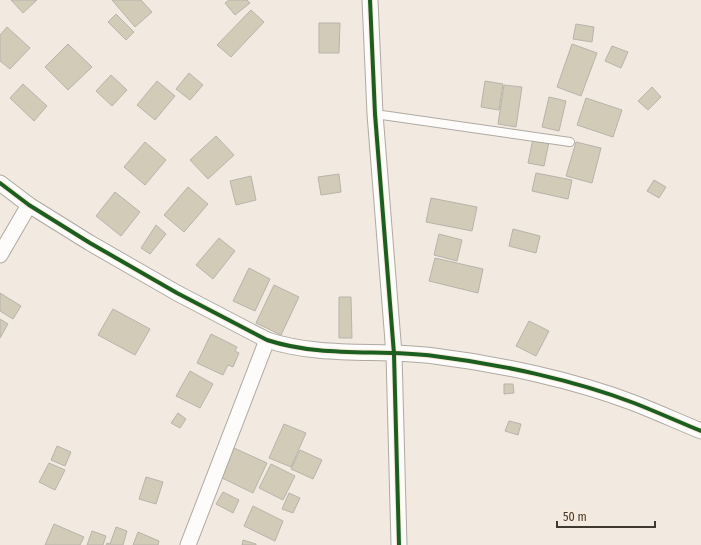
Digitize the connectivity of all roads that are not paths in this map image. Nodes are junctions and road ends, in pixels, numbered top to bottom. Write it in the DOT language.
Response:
graph roads {
  1 [pos="370,0"];
  2 [pos="375,114"];
  3 [pos="570,142"];
  4 [pos="0,183"];
  5 [pos="29,205"];
  6 [pos="0,255"];
  7 [pos="267,340"];
  8 [pos="394,354"];
  9 [pos="701,431"];
  10 [pos="188,545"];
  11 [pos="399,545"];
  1 -- 2 [label="street"];
  2 -- 3 [label="lane"];
  2 -- 8 [label="street"];
  4 -- 5 [label="street"];
  5 -- 6 [label="street"];
  5 -- 7 [label="street"];
  7 -- 8 [label="street"];
  7 -- 10 [label="street"];
  8 -- 9 [label="street"];
  8 -- 11 [label="street"];
}
